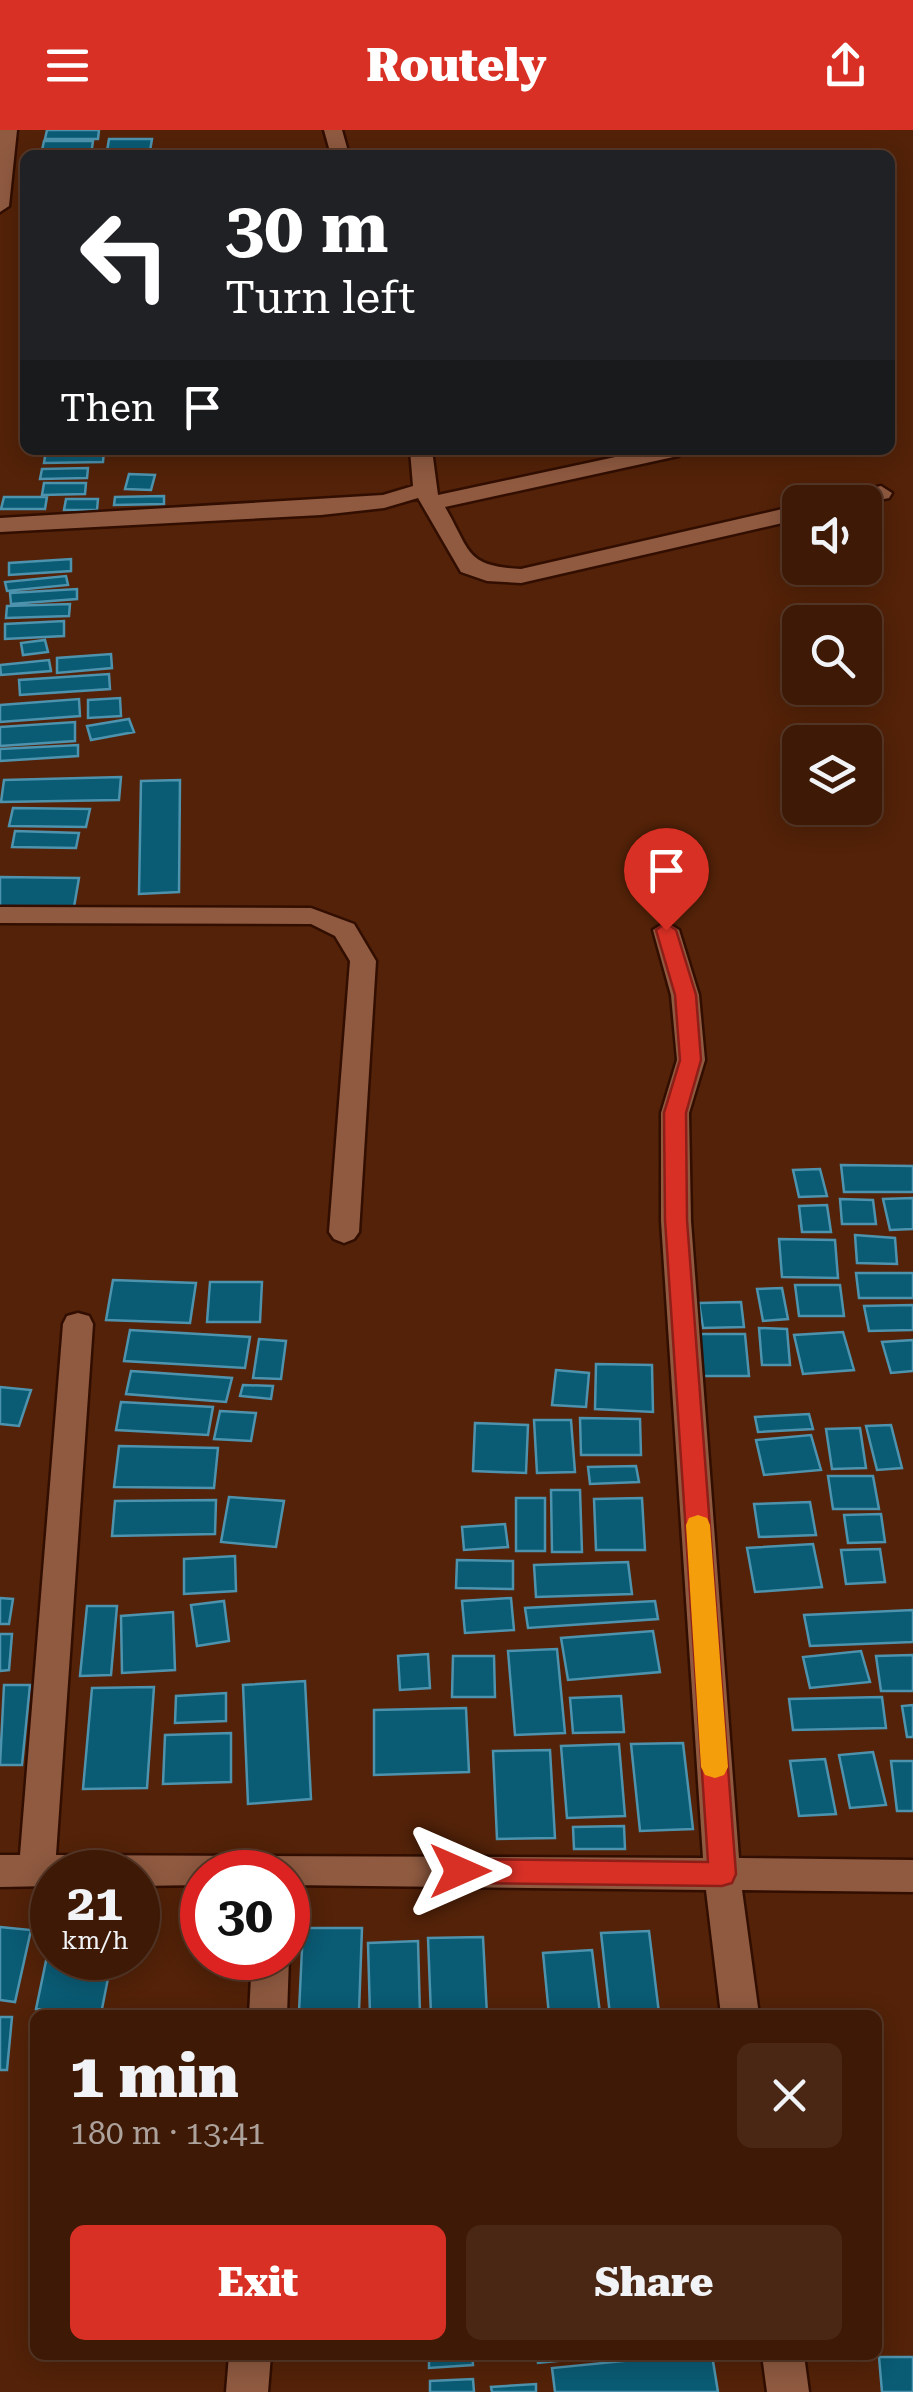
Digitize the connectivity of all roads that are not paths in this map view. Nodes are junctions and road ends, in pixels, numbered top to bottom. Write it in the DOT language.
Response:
graph roads {
  1 [pos="8,130"];
  2 [pos="0,206"];
  3 [pos="422,455"];
  4 [pos="651,455"];
  5 [pos="428,497"];
  6 [pos="782,516"];
  7 [pos="0,525"];
  8 [pos="0,915"];
  9 [pos="666,930"];
  10 [pos="344,1232"];
  11 [pos="78,1324"];
  12 [pos="39,1850"];
  13 [pos="30,1870"];
  14 [pos="0,1871"];
  15 [pos="310,1871"];
  16 [pos="722,1874"];
  17 [pos="913,1876"];
  18 [pos="269,1980"];
  19 [pos="268,2010"];
  20 [pos="739,2010"];
  21 [pos="250,2360"];
  22 [pos="785,2360"];
  23 [pos="247,2392"];
  24 [pos="788,2392"];
  1 -- 2 [label="street"];
  3 -- 5 [label="street"];
  4 -- 5 [label="street"];
  5 -- 6 [label="street"];
  5 -- 7 [label="street"];
  8 -- 10 [label="street"];
  9 -- 16 [label="street"];
  11 -- 12 [label="street"];
  13 -- 14 [label="street"];
  15 -- 16 [label="street"];
  16 -- 17 [label="street"];
  16 -- 20 [label="street"];
  18 -- 19 [label="street"];
  21 -- 23 [label="street"];
  22 -- 24 [label="street"];
}
